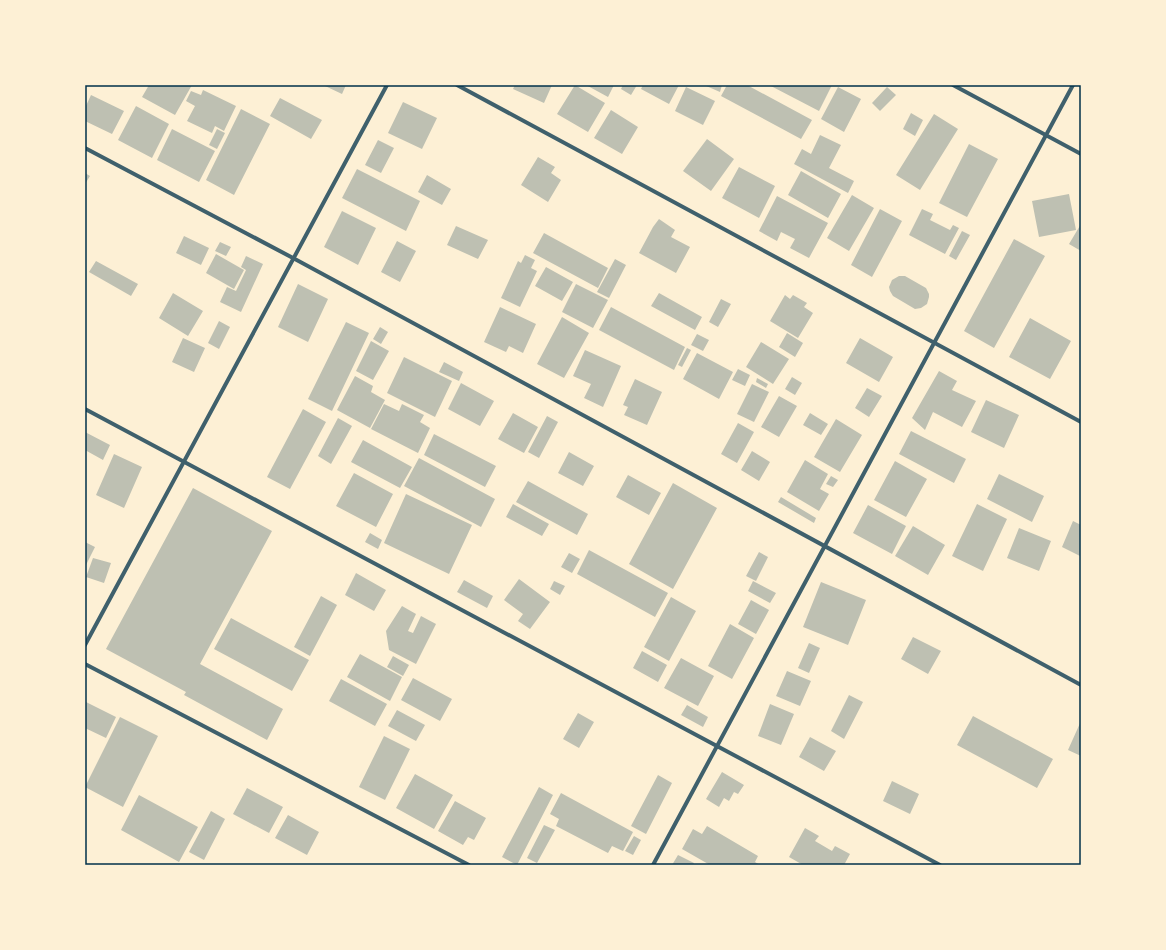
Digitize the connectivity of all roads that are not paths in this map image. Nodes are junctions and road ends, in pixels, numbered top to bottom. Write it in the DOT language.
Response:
graph roads {
  1 [pos="387,85"];
  2 [pos="457,85"];
  3 [pos="953,85"];
  4 [pos="1073,85"];
  5 [pos="1046,135"];
  6 [pos="85,148"];
  7 [pos="1081,154"];
  8 [pos="293,258"];
  9 [pos="934,342"];
  10 [pos="85,409"];
  11 [pos="1081,422"];
  12 [pos="184,462"];
  13 [pos="825,546"];
  14 [pos="85,645"];
  15 [pos="85,664"];
  16 [pos="1081,685"];
  17 [pos="718,746"];
  18 [pos="469,865"];
  19 [pos="653,865"];
  20 [pos="940,865"];
  1 -- 8 [label="street"];
  2 -- 9 [label="street"];
  3 -- 5 [label="street"];
  4 -- 5 [label="street"];
  5 -- 7 [label="street"];
  5 -- 9 [label="street"];
  6 -- 8 [label="street"];
  8 -- 12 [label="street"];
  8 -- 13 [label="street"];
  9 -- 11 [label="street"];
  9 -- 13 [label="street"];
  10 -- 12 [label="street"];
  12 -- 14 [label="street"];
  12 -- 17 [label="street"];
  13 -- 16 [label="street"];
  13 -- 17 [label="street"];
  15 -- 18 [label="street"];
  17 -- 19 [label="street"];
  17 -- 20 [label="street"];
}
